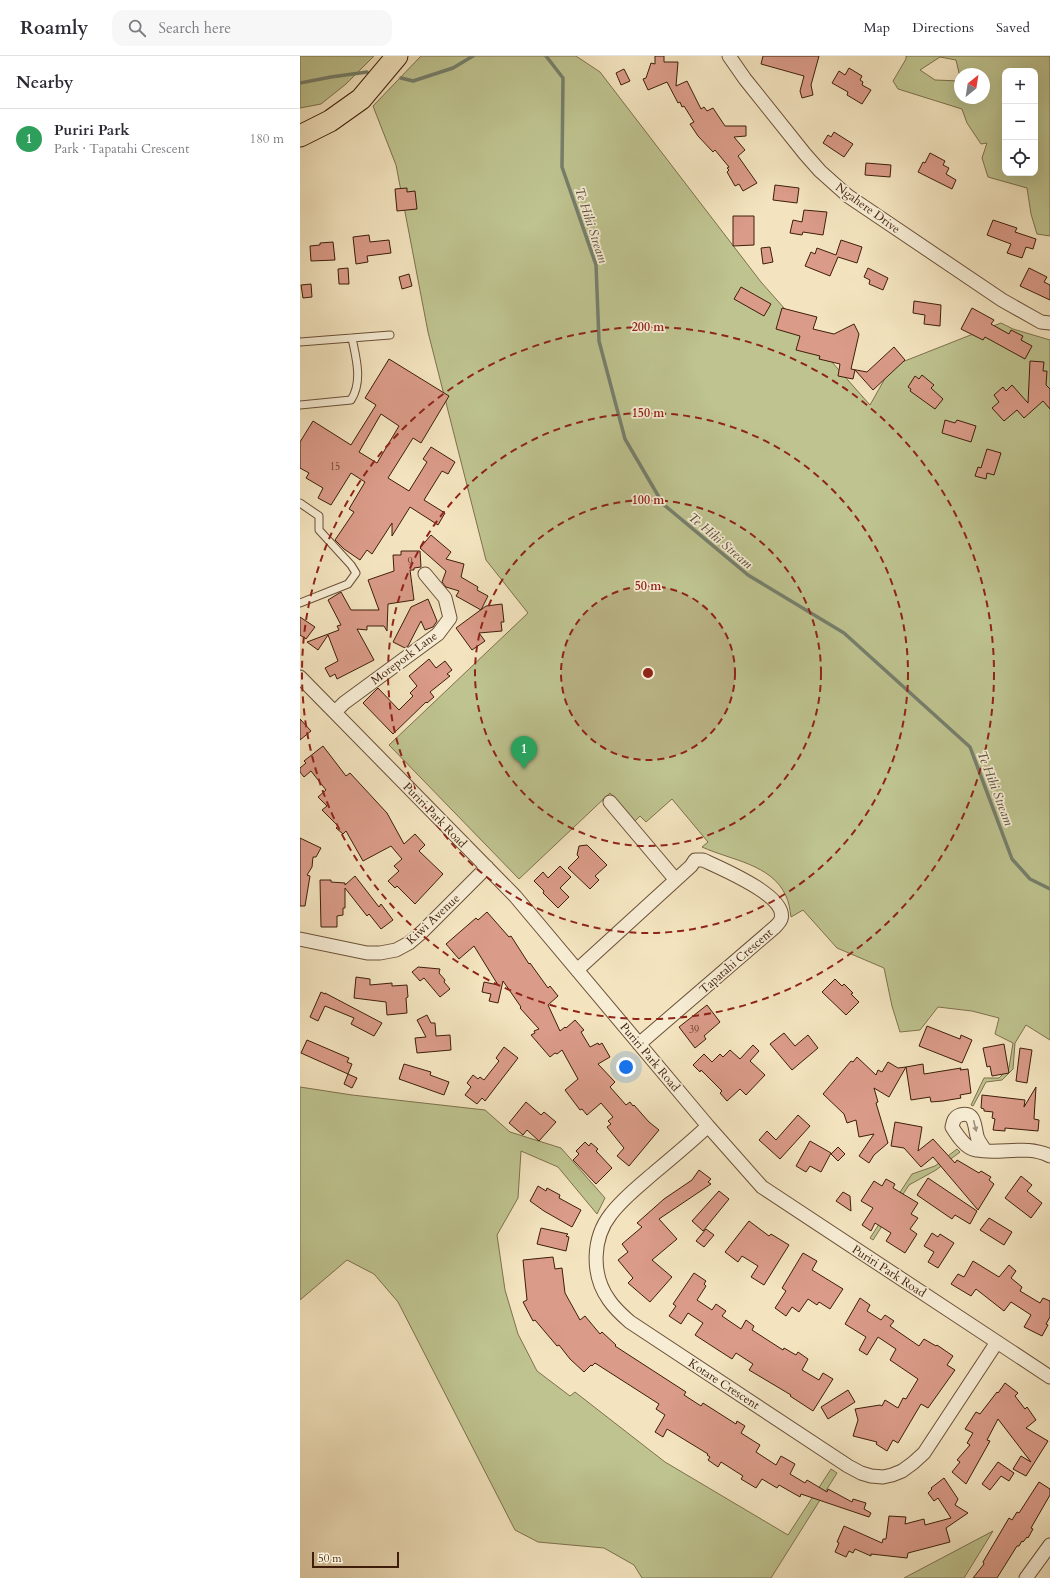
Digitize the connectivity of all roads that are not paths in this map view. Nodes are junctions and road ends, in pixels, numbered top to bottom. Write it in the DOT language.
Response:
graph roads {
  1 [pos="397,56"];
  2 [pos="729,56"];
  3 [pos="300,136"];
  4 [pos="1045,322"];
  5 [pos="1050,334"];
  6 [pos="390,335"];
  7 [pos="352,338"];
  8 [pos="300,342"];
  9 [pos="300,405"];
  10 [pos="300,503"];
  11 [pos="425,574"];
  12 [pos="300,603"];
  13 [pos="300,677"];
  14 [pos="335,712"];
  15 [pos="610,802"];
  16 [pos="486,867"];
  17 [pos="675,879"];
  18 [pos="300,939"];
  19 [pos="577,970"];
  20 [pos="639,1044"];
  21 [pos="708,1126"];
  22 [pos="985,1150"];
  23 [pos="1050,1156"];
  24 [pos="997,1342"];
  25 [pos="1050,1377"];
  26 [pos="1050,1545"];
  27 [pos="1026,1578"];
  1 -- 3 [label="main road"];
  2 -- 4 [label="street, Ngahere Drive"];
  4 -- 5 [label="street, Ngahere Drive"];
  6 -- 7 [label="lane"];
  7 -- 8 [label="lane"];
  7 -- 9 [label="lane"];
  10 -- 12 [label="lane"];
  11 -- 14 [label="street, Morepork Lane"];
  13 -- 14 [label="street, Puriri Park Road"];
  14 -- 16 [label="street, Puriri Park Road"];
  15 -- 17 [label="street"];
  16 -- 18 [label="street, Kiwi Avenue"];
  16 -- 19 [label="street, Puriri Park Road"];
  17 -- 19 [label="street, Tapatahi Crescent"];
  17 -- 20 [label="street, Tapatahi Crescent"];
  19 -- 20 [label="street, Puriri Park Road"];
  20 -- 21 [label="street, Puriri Park Road"];
  21 -- 24 [label="street, Puriri Park Road"];
  21 -- 24 [label="street, Kotare Crescent"];
  22 -- 23 [label="street"];
  24 -- 25 [label="street, Puriri Park Road"];
  26 -- 27 [label="street"];
}
